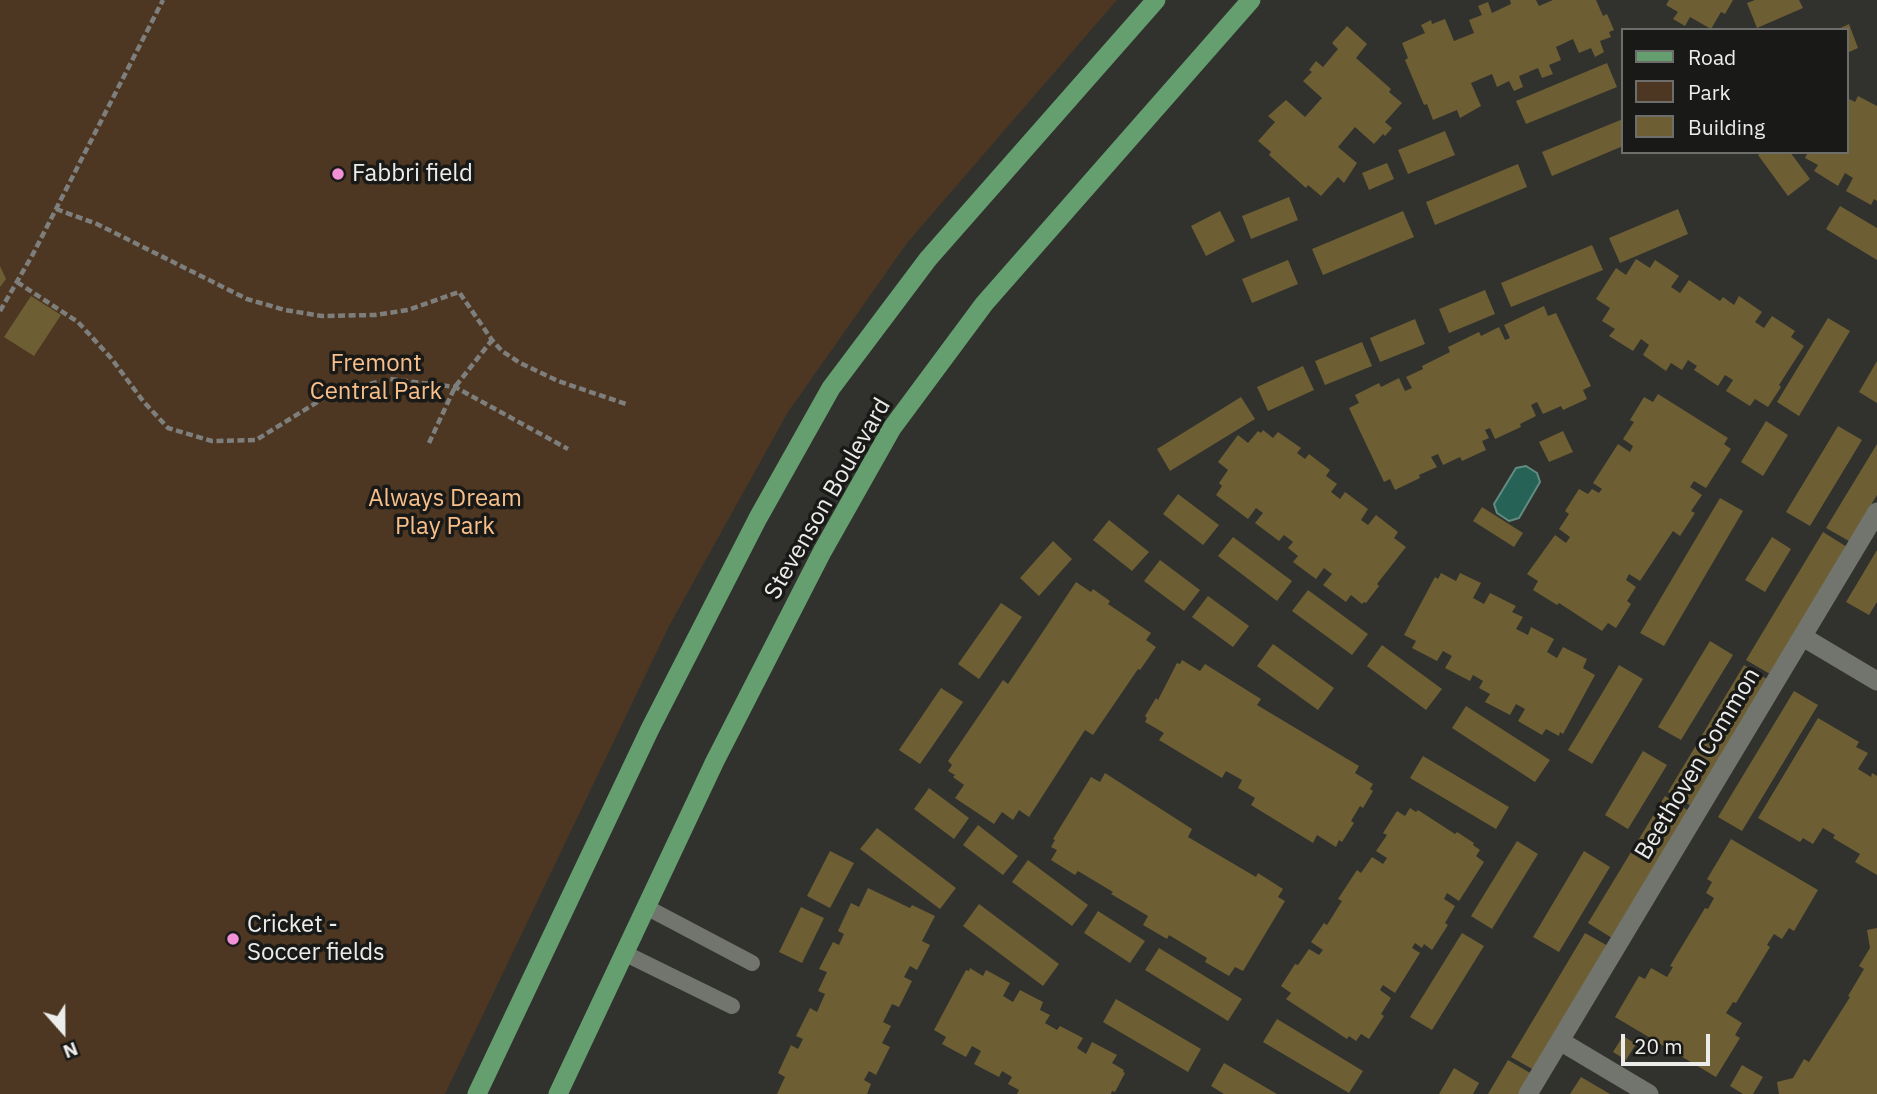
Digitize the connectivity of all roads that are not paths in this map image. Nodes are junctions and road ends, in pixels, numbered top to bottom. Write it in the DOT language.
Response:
graph roads {
  1 [pos="1156,0"];
  2 [pos="1251,0"];
  3 [pos="1877,512"];
  4 [pos="1802,637"];
  5 [pos="1877,681"];
  6 [pos="646,907"];
  7 [pos="624,953"];
  8 [pos="752,963"];
  9 [pos="732,1006"];
  10 [pos="1560,1041"];
  11 [pos="477,1094"];
  12 [pos="558,1094"];
  13 [pos="1528,1094"];
  14 [pos="1649,1094"];
  1 -- 11 [label="main road, Stevenson Boulevard"];
  2 -- 6 [label="main road, Stevenson Boulevard"];
  3 -- 4 [label="street, Beethoven Common"];
  4 -- 5 [label="street"];
  4 -- 10 [label="street, Beethoven Common"];
  6 -- 7 [label="main road, Stevenson Boulevard"];
  6 -- 8 [label="lane"];
  7 -- 9 [label="lane"];
  7 -- 12 [label="main road, Stevenson Boulevard"];
  10 -- 13 [label="street, Beethoven Common"];
  10 -- 14 [label="street"];
}
